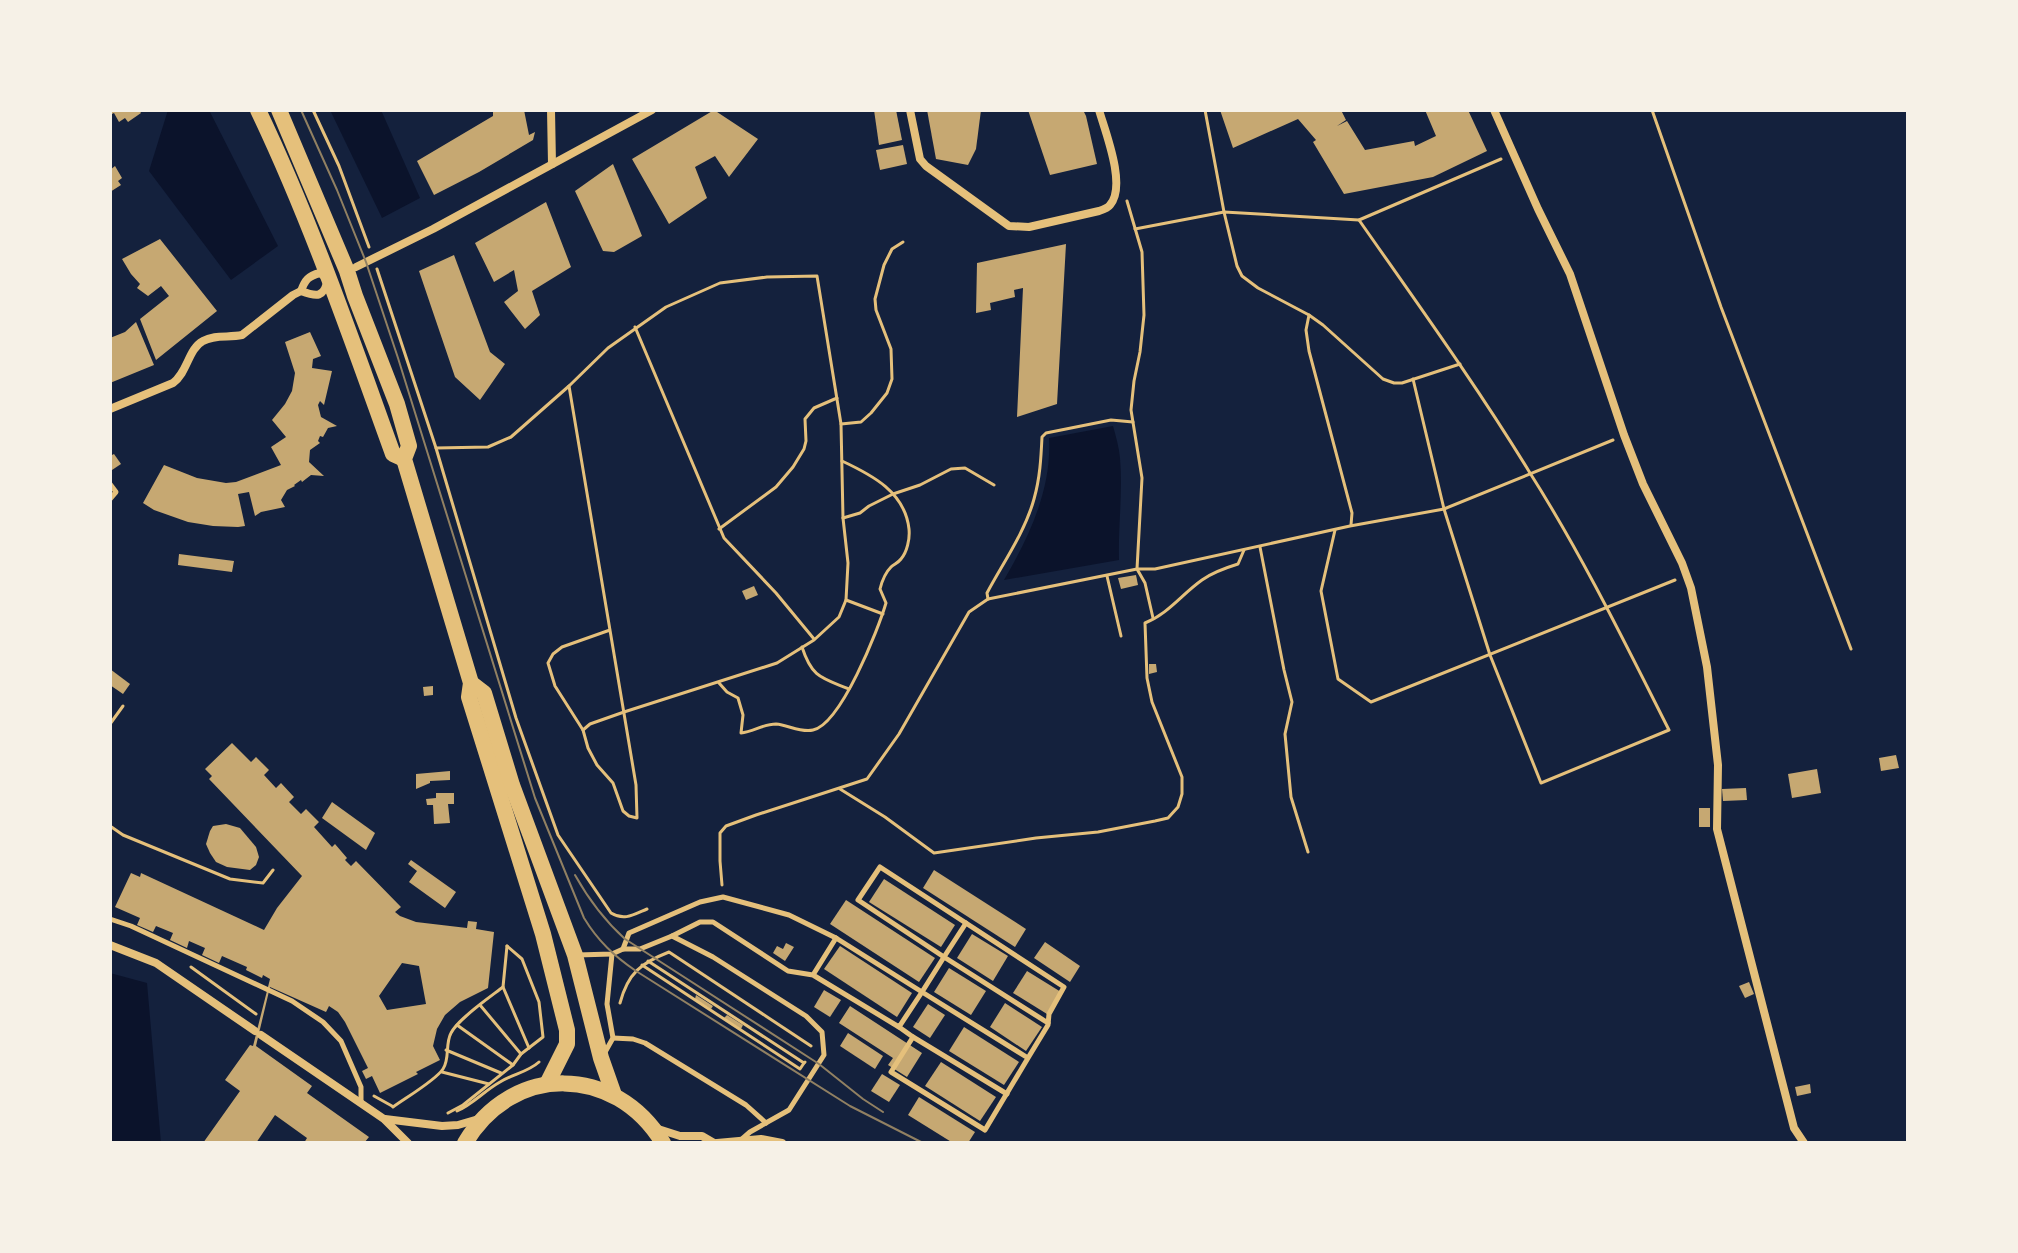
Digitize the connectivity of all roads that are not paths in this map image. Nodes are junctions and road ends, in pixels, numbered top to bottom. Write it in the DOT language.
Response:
graph roads {
  1 [pos="279,110"];
  2 [pos="551,110"];
  3 [pos="652,110"];
  4 [pos="910,110"];
  5 [pos="1099,110"];
  6 [pos="1494,110"];
  7 [pos="259,111"];
  8 [pos="552,164"];
  9 [pos="341,274"];
  10 [pos="301,291"];
  11 [pos="397,404"];
  12 [pos="110,409"];
  13 [pos="404,459"];
  14 [pos="110,484"];
  15 [pos="110,499"];
  16 [pos="471,683"];
  17 [pos="110,919"];
  18 [pos="966,923"];
  19 [pos="672,936"];
  20 [pos="836,938"];
  21 [pos="110,945"];
  22 [pos="623,949"];
  23 [pos="612,954"];
  24 [pos="575,955"];
  25 [pos="944,957"];
  26 [pos="550,959"];
  27 [pos="813,975"];
  28 [pos="922,992"];
  29 [pos="1048,1023"];
  30 [pos="899,1027"];
  31 [pos="913,1037"];
  32 [pos="613,1038"];
  33 [pos="601,1058"];
  34 [pos="1028,1058"];
  35 [pos="547,1084"];
  36 [pos="1007,1094"];
  37 [pos="614,1095"];
  38 [pos="361,1103"];
  39 [pos="483,1117"];
  40 [pos="384,1119"];
  41 [pos="766,1123"];
  42 [pos="654,1128"];
  43 [pos="742,1140"];
  44 [pos="408,1143"];
  45 [pos="465,1143"];
  46 [pos="663,1143"];
  47 [pos="716,1143"];
  48 [pos="782,1143"];
  49 [pos="1804,1143"];
  1 -- 9 [label="main road"];
  2 -- 8 [label="street"];
  3 -- 8 [label="street"];
  4 -- 5 [label="street"];
  6 -- 49 [label="street"];
  7 -- 9 [label="main road"];
  8 -- 9 [label="street"];
  9 -- 10 [label="street"];
  9 -- 10 [label="street"];
  9 -- 11 [label="main road"];
  9 -- 11 [label="main road"];
  9 -- 13 [label="main road"];
  10 -- 12 [label="street"];
  11 -- 13 [label="main road"];
  13 -- 16 [label="main road"];
  14 -- 15 [label="lane"];
  16 -- 24 [label="main road"];
  16 -- 26 [label="main road"];
  17 -- 38 [label="lane"];
  18 -- 25 [label="lane"];
  18 -- 25 [label="lane"];
  18 -- 29 [label="lane"];
  19 -- 22 [label="lane"];
  19 -- 27 [label="lane"];
  19 -- 41 [label="lane"];
  20 -- 22 [label="lane"];
  20 -- 27 [label="lane"];
  20 -- 28 [label="lane"];
  21 -- 38 [label="street"];
  22 -- 23 [label="lane"];
  23 -- 24 [label="lane"];
  23 -- 32 [label="lane"];
  24 -- 26 [label="main road"];
  24 -- 33 [label="main road"];
  25 -- 28 [label="lane"];
  25 -- 29 [label="lane"];
  26 -- 35 [label="main road"];
  27 -- 30 [label="lane"];
  28 -- 30 [label="lane"];
  28 -- 34 [label="lane"];
  29 -- 34 [label="lane"];
  30 -- 31 [label="lane"];
  31 -- 36 [label="lane"];
  31 -- 36 [label="lane"];
  32 -- 33 [label="lane"];
  32 -- 41 [label="lane"];
  33 -- 37 [label="main road"];
  34 -- 36 [label="lane"];
  35 -- 37 [label="main road"];
  35 -- 39 [label="main road"];
  37 -- 42 [label="main road"];
  38 -- 40 [label="street"];
  39 -- 40 [label="street"];
  39 -- 45 [label="main road"];
  40 -- 44 [label="street"];
  41 -- 43 [label="lane"];
  42 -- 46 [label="main road"];
  42 -- 47 [label="street"];
  43 -- 47 [label="street"];
  43 -- 48 [label="street"];
}
